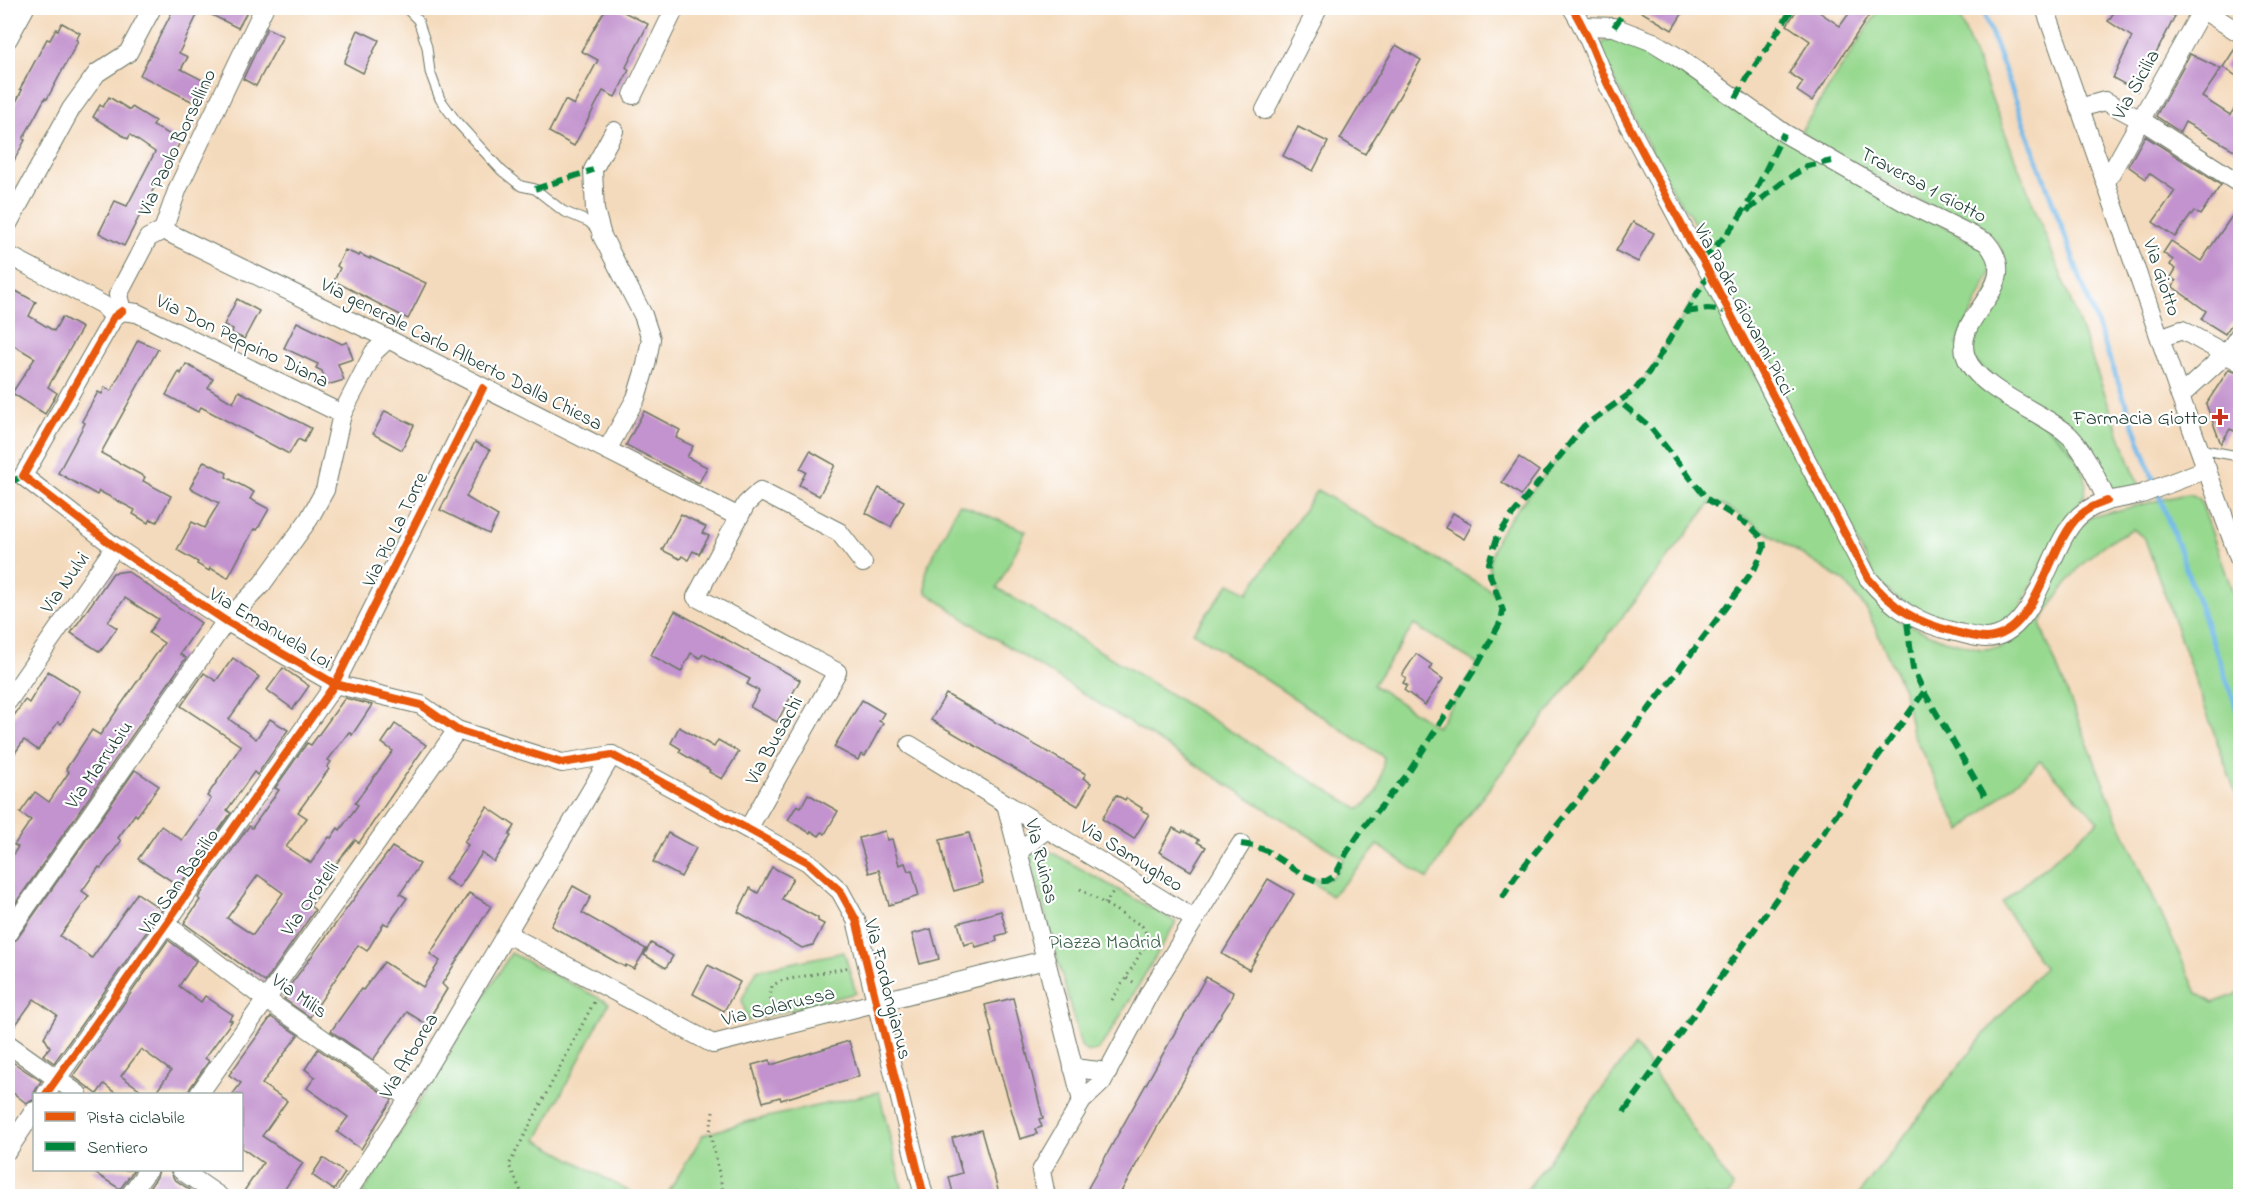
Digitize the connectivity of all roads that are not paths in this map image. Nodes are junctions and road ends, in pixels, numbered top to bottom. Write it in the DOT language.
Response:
graph roads {
  1 [pos="25,8"];
  2 [pos="152,8"];
  3 [pos="264,8"];
  4 [pos="406,8"];
  5 [pos="675,8"];
  6 [pos="1318,8"];
  7 [pos="1572,8"];
  8 [pos="2045,8"];
  9 [pos="2201,8"];
  10 [pos="1584,26"];
  11 [pos="2241,33"];
  12 [pos="8,39"];
  13 [pos="633,95"];
  14 [pos="2079,108"];
  15 [pos="1265,110"];
  16 [pos="2141,120"];
  17 [pos="614,131"];
  18 [pos="2106,182"];
  19 [pos="2241,184"];
  20 [pos="8,224"];
  21 [pos="163,230"];
  22 [pos="602,236"];
  23 [pos="8,255"];
  24 [pos="118,314"];
  25 [pos="2241,334"];
  26 [pos="2160,338"];
  27 [pos="388,339"];
  28 [pos="2234,357"];
  29 [pos="483,388"];
  30 [pos="2180,396"];
  31 [pos="342,414"];
  32 [pos="2199,449"];
  33 [pos="607,450"];
  34 [pos="2241,463"];
  35 [pos="2207,469"];
  36 [pos="23,476"];
  37 [pos="2107,501"];
  38 [pos="739,517"];
  39 [pos="115,548"];
  40 [pos="2240,555"];
  41 [pos="863,563"];
  42 [pos="225,621"];
  43 [pos="335,684"];
  44 [pos="8,701"];
  45 [pos="457,730"];
  46 [pos="910,745"];
  47 [pos="612,754"];
  48 [pos="1006,804"];
  49 [pos="748,829"];
  50 [pos="1047,829"];
  51 [pos="1241,844"];
  52 [pos="1018,852"];
  53 [pos="1194,919"];
  54 [pos="167,925"];
  55 [pos="8,933"];
  56 [pos="507,934"];
  57 [pos="1045,960"];
  58 [pos="265,999"];
  59 [pos="876,1004"];
  60 [pos="8,1044"];
  61 [pos="1073,1068"];
  62 [pos="1108,1072"];
  63 [pos="57,1079"];
  64 [pos="47,1093"];
  65 [pos="75,1093"];
  66 [pos="200,1093"];
  67 [pos="409,1098"];
  68 [pos="1082,1101"];
  69 [pos="33,1113"];
  70 [pos="8,1150"];
  71 [pos="147,1171"];
  72 [pos="183,1171"];
  73 [pos="129,1197"];
  74 [pos="219,1197"];
  75 [pos="345,1197"];
  76 [pos="924,1197"];
  77 [pos="1047,1197"];
  1 -- 12 [label="street"];
  2 -- 20 [label="street"];
  3 -- 21 [label="street, Via Paolo Borsellino"];
  4 -- 22 [label="lane"];
  5 -- 13 [label="street"];
  6 -- 15 [label="street"];
  7 -- 10 [label="street, Via Padre Giovanni Picci"];
  8 -- 14 [label="street, Via Giotto"];
  9 -- 11 [label="street"];
  9 -- 16 [label="street, Via Sicilia"];
  10 -- 37 [label="street, Traversa 1 Giotto"];
  10 -- 37 [label="street, Via Padre Giovanni Picci"];
  14 -- 16 [label="street"];
  14 -- 18 [label="street, Via Giotto"];
  16 -- 18 [label="street, Via Sicilia"];
  16 -- 19 [label="street"];
  17 -- 22 [label="street"];
  18 -- 26 [label="street, Via Giotto"];
  21 -- 24 [label="street, Via Paolo Borsellino"];
  21 -- 27 [label="street, Via generale Carlo Alberto Dalla Chiesa"];
  22 -- 33 [label="street"];
  23 -- 24 [label="street"];
  24 -- 31 [label="street, Via Don Peppino Diana"];
  24 -- 36 [label="street, Via Paolo Borsellino"];
  25 -- 28 [label="street"];
  26 -- 28 [label="street"];
  26 -- 30 [label="street, Via Giotto"];
  27 -- 29 [label="street, Via generale Carlo Alberto Dalla Chiesa"];
  27 -- 31 [label="street, Via Marrubiu"];
  28 -- 30 [label="street"];
  29 -- 33 [label="street, Via generale Carlo Alberto Dalla Chiesa"];
  29 -- 43 [label="street, Via Pio La Torre"];
  30 -- 32 [label="street, Via Giotto"];
  31 -- 42 [label="street, Via Marrubiu"];
  32 -- 34 [label="lane"];
  32 -- 35 [label="street, Via Giotto"];
  33 -- 38 [label="street, Via generale Carlo Alberto Dalla Chiesa"];
  35 -- 37 [label="street"];
  35 -- 40 [label="street, Via Giotto"];
  36 -- 39 [label="street, Via Emanuela Loi"];
  38 -- 41 [label="street"];
  38 -- 49 [label="street, Via Busachi"];
  39 -- 42 [label="street, Via Emanuela Loi"];
  39 -- 44 [label="street, Via Nulvi"];
  42 -- 43 [label="street, Via Emanuela Loi"];
  42 -- 55 [label="street, Via Marrubiu"];
  43 -- 45 [label="street, Via Emanuela Loi"];
  43 -- 54 [label="street, Via San Basilio"];
  45 -- 47 [label="street, Via Emanuela Loi"];
  45 -- 58 [label="street, Via Orotelli"];
  46 -- 48 [label="street, Via Samugheo"];
  47 -- 49 [label="street, Via Fordongianus"];
  47 -- 56 [label="street, Via Arborea"];
  48 -- 50 [label="street, Via Samugheo"];
  48 -- 52 [label="street, Via Ruinas"];
  49 -- 59 [label="street, Via Fordongianus"];
  50 -- 52 [label="street, Via Samugheo"];
  50 -- 53 [label="street, Via Samugheo"];
  51 -- 53 [label="street"];
  52 -- 57 [label="street, Via Ruinas"];
  53 -- 62 [label="street"];
  54 -- 58 [label="street, Via Milis"];
  54 -- 63 [label="street, Via San Basilio"];
  56 -- 59 [label="street, Via Solarussa"];
  56 -- 67 [label="street, Via Arborea"];
  57 -- 59 [label="street, Via Solarussa"];
  57 -- 61 [label="street, Via Ruinas"];
  58 -- 66 [label="street, Via Orotelli"];
  58 -- 67 [label="street, Via Milis"];
  59 -- 76 [label="street, Via Fordongianus"];
  60 -- 63 [label="street"];
  61 -- 62 [label="street"];
  61 -- 68 [label="street, Via Ruinas"];
  62 -- 68 [label="street"];
  63 -- 64 [label="street, Via San Basilio"];
  63 -- 65 [label="street"];
  67 -- 75 [label="street, Via Arborea"];
  68 -- 77 [label="street"];
  69 -- 70 [label="street"];
  71 -- 73 [label="street"];
  72 -- 74 [label="street"];
}
